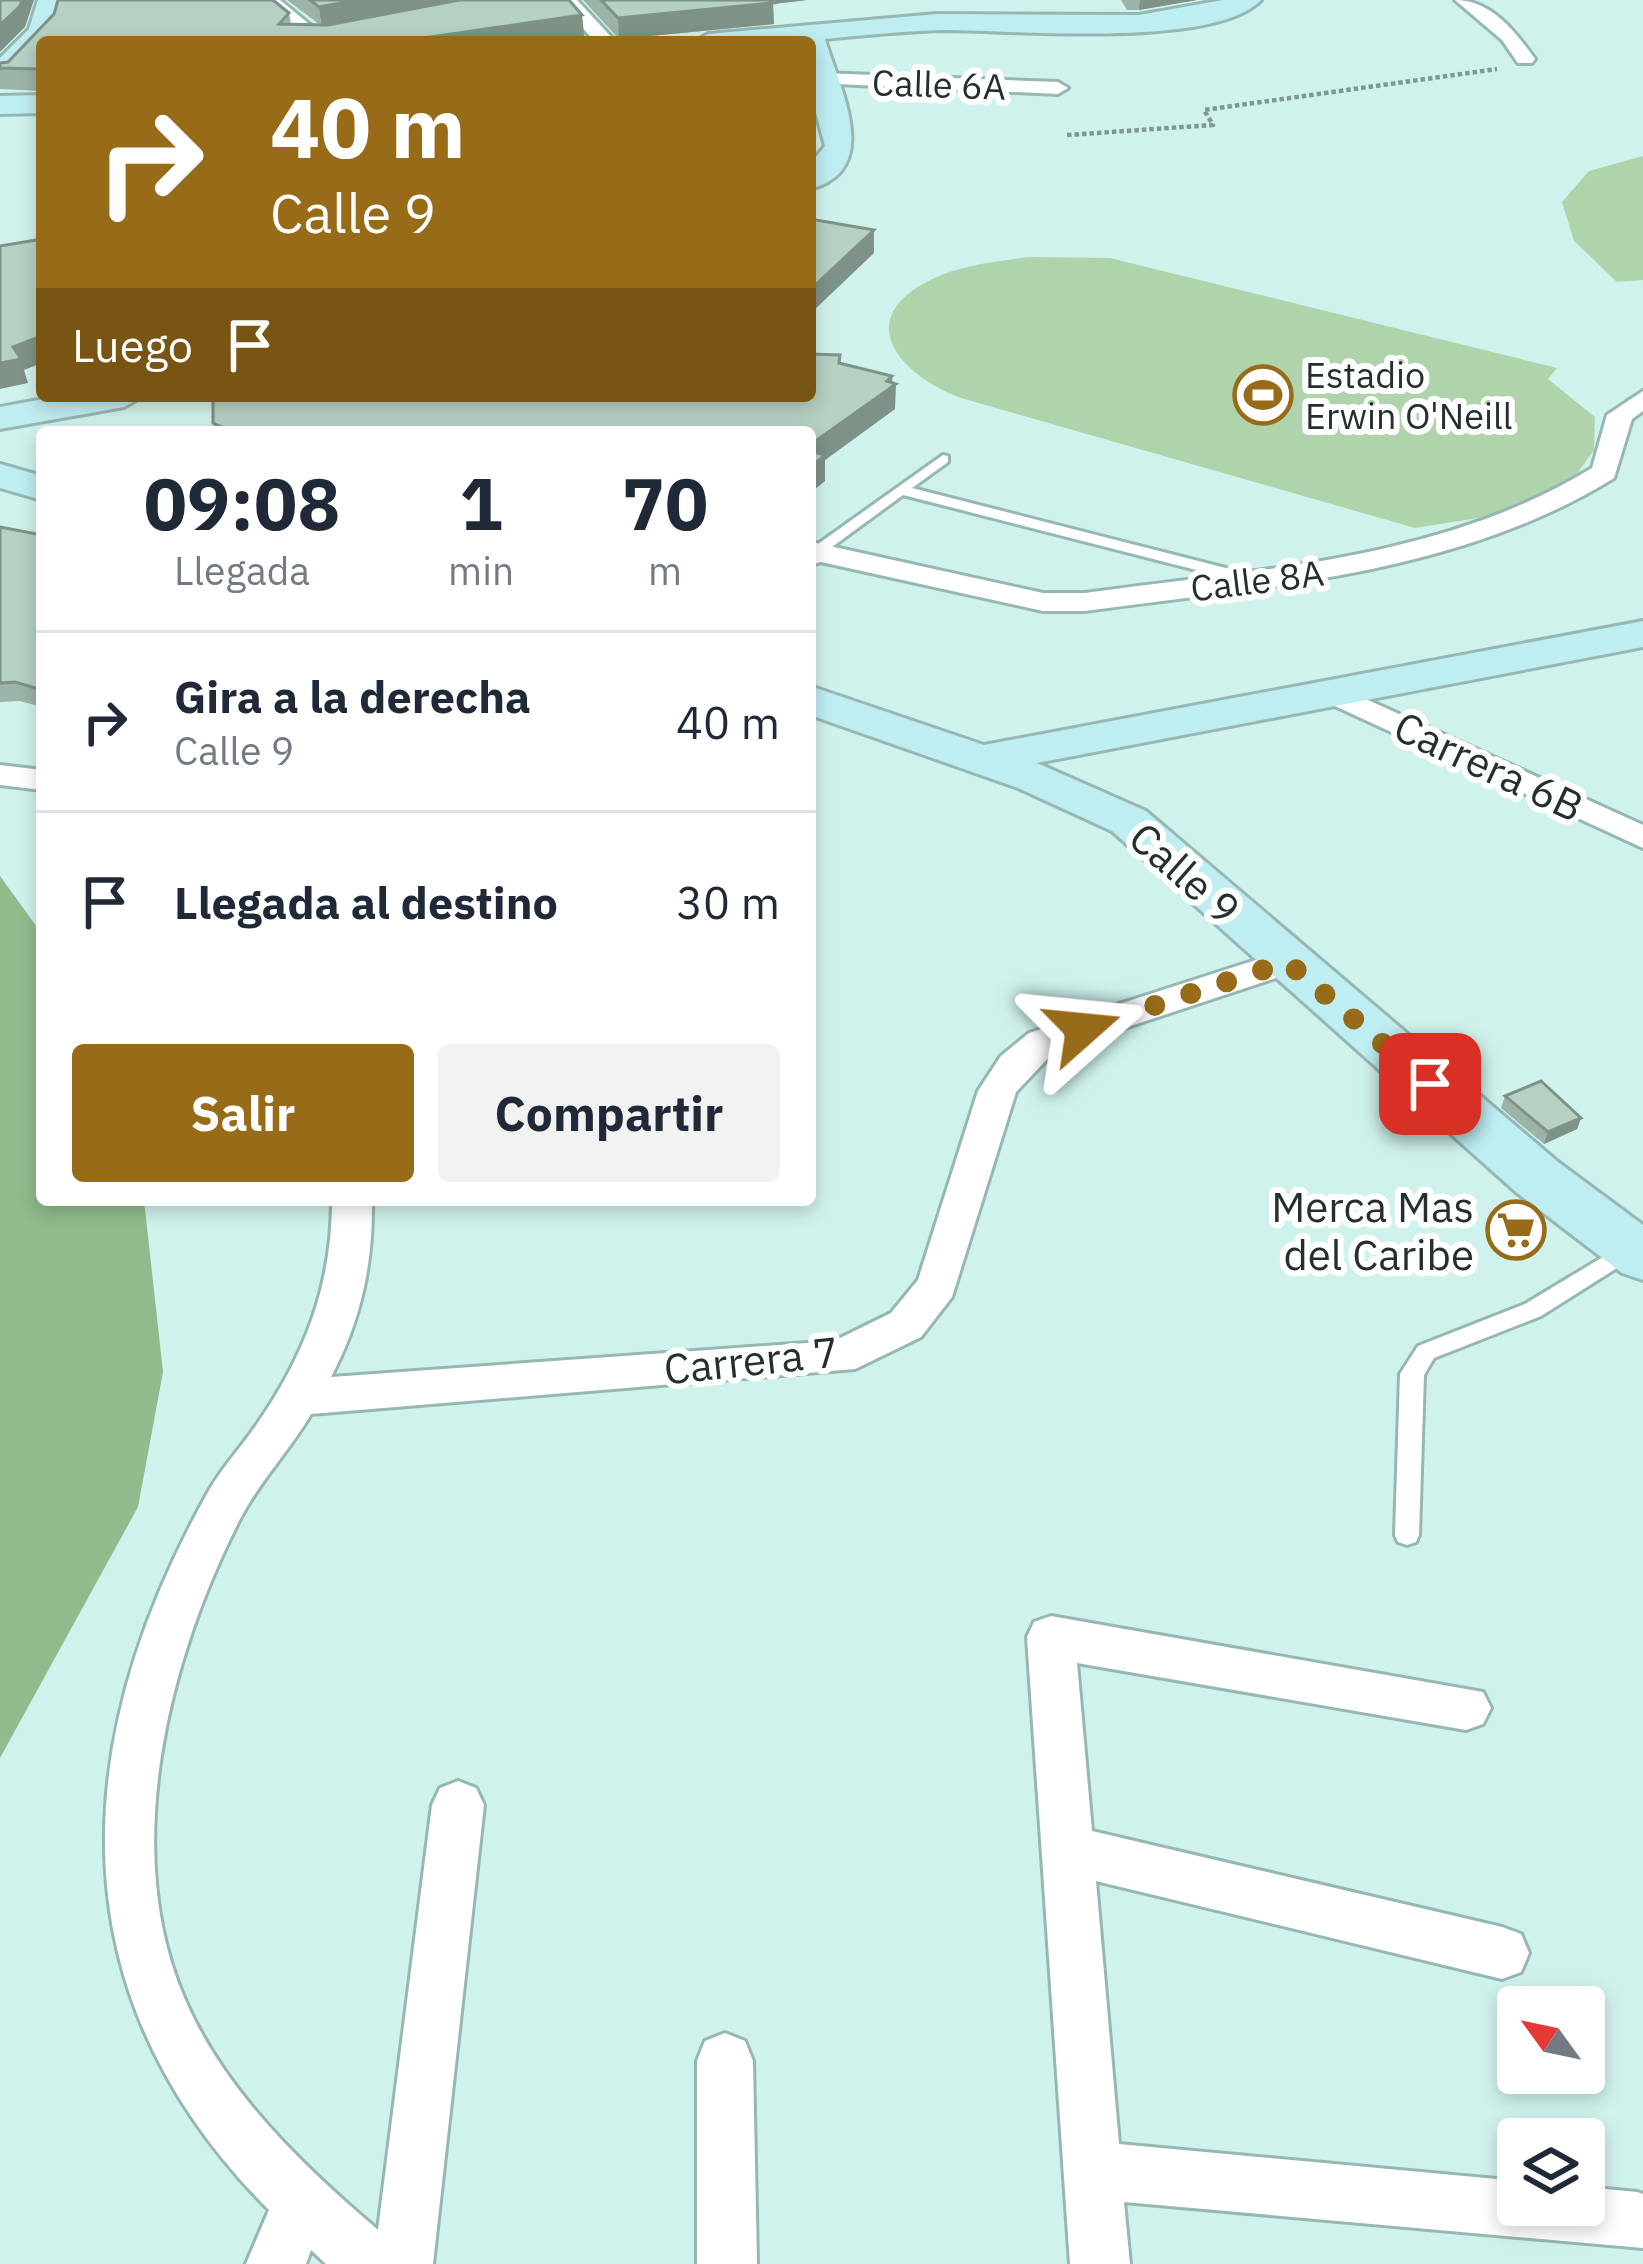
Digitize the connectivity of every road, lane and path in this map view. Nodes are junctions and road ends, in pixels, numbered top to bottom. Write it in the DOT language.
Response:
graph roads {
  1 [pos="52,0"];
  2 [pos="268,0"];
  3 [pos="1247,0"];
  4 [pos="1464,0"];
  5 [pos="578,2"];
  6 [pos="757,5"];
  7 [pos="340,34"];
  8 [pos="38,36"];
  9 [pos="302,36"];
  10 [pos="329,36"];
  11 [pos="602,36"];
  12 [pos="810,36"];
  13 [pos="36,38"];
  14 [pos="1525,59"];
  15 [pos="816,62"];
  16 [pos="0,74"];
  17 [pos="820,79"];
  18 [pos="1058,88"];
  19 [pos="36,104"];
  20 [pos="0,105"];
  21 [pos="1067,135"];
  22 [pos="816,174"];
  23 [pos="1643,398"];
  24 [pos="92,402"];
  25 [pos="61,408"];
  26 [pos="0,418"];
  27 [pos="0,446"];
  28 [pos="943,460"];
  29 [pos="902,490"];
  30 [pos="816,552"];
  31 [pos="816,555"];
  32 [pos="1255,580"];
  33 [pos="1643,634"];
  34 [pos="1335,694"];
  35 [pos="816,702"];
  36 [pos="1128,735"];
  37 [pos="980,759"];
  38 [pos="0,775"];
  39 [pos="36,779"];
  40 [pos="1129,821"];
  41 [pos="1643,838"];
  42 [pos="1287,962"];
  43 [pos="353,1206"];
  44 [pos="1637,1252"];
  45 [pos="301,1396"];
  46 [pos="1406,1535"];
  47 [pos="1466,1708"];
  48 [pos="458,1805"];
  49 [pos="1069,1850"];
  50 [pos="1502,1953"];
  51 [pos="725,2062"];
  52 [pos="1090,2170"];
  53 [pos="301,2204"];
  54 [pos="1636,2221"];
  55 [pos="276,2264"];
  56 [pos="371,2264"];
  57 [pos="403,2264"];
  58 [pos="727,2264"];
  59 [pos="1100,2264"];
  1 -- 8 [label="street"];
  2 -- 9 [label="street"];
  3 -- 12 [label="street"];
  4 -- 14 [label="street"];
  5 -- 11 [label="street"];
  6 -- 12 [label="street"];
  7 -- 10 [label="street"];
  13 -- 16 [label="street"];
  14 -- 21 [label="path"];
  15 -- 17 [label="street"];
  17 -- 18 [label="street, Calle 6A"];
  17 -- 22 [label="street"];
  19 -- 20 [label="street"];
  23 -- 32 [label="street, Calle 8A"];
  24 -- 25 [label="street"];
  25 -- 26 [label="street"];
  25 -- 27 [label="street"];
  28 -- 29 [label="lane"];
  29 -- 30 [label="lane"];
  29 -- 32 [label="lane"];
  31 -- 32 [label="street, Calle 8A"];
  33 -- 34 [label="street, Calle 9"];
  34 -- 36 [label="street, Calle 9"];
  34 -- 41 [label="street, Carrera 6B"];
  35 -- 37 [label="street, Calle 9"];
  36 -- 37 [label="street, Calle 9"];
  36 -- 40 [label="street"];
  37 -- 40 [label="street, Calle 9"];
  38 -- 39 [label="street"];
  40 -- 42 [label="street, Calle 9"];
  42 -- 44 [label="street, Calle 9"];
  42 -- 45 [label="street, Carrera 7"];
  43 -- 45 [label="street"];
  44 -- 46 [label="lane"];
  45 -- 53 [label="street"];
  47 -- 49 [label="street"];
  48 -- 57 [label="street"];
  49 -- 50 [label="street"];
  49 -- 52 [label="street"];
  51 -- 58 [label="street"];
  52 -- 54 [label="street"];
  52 -- 59 [label="street"];
  53 -- 55 [label="street"];
  53 -- 56 [label="street"];
}
